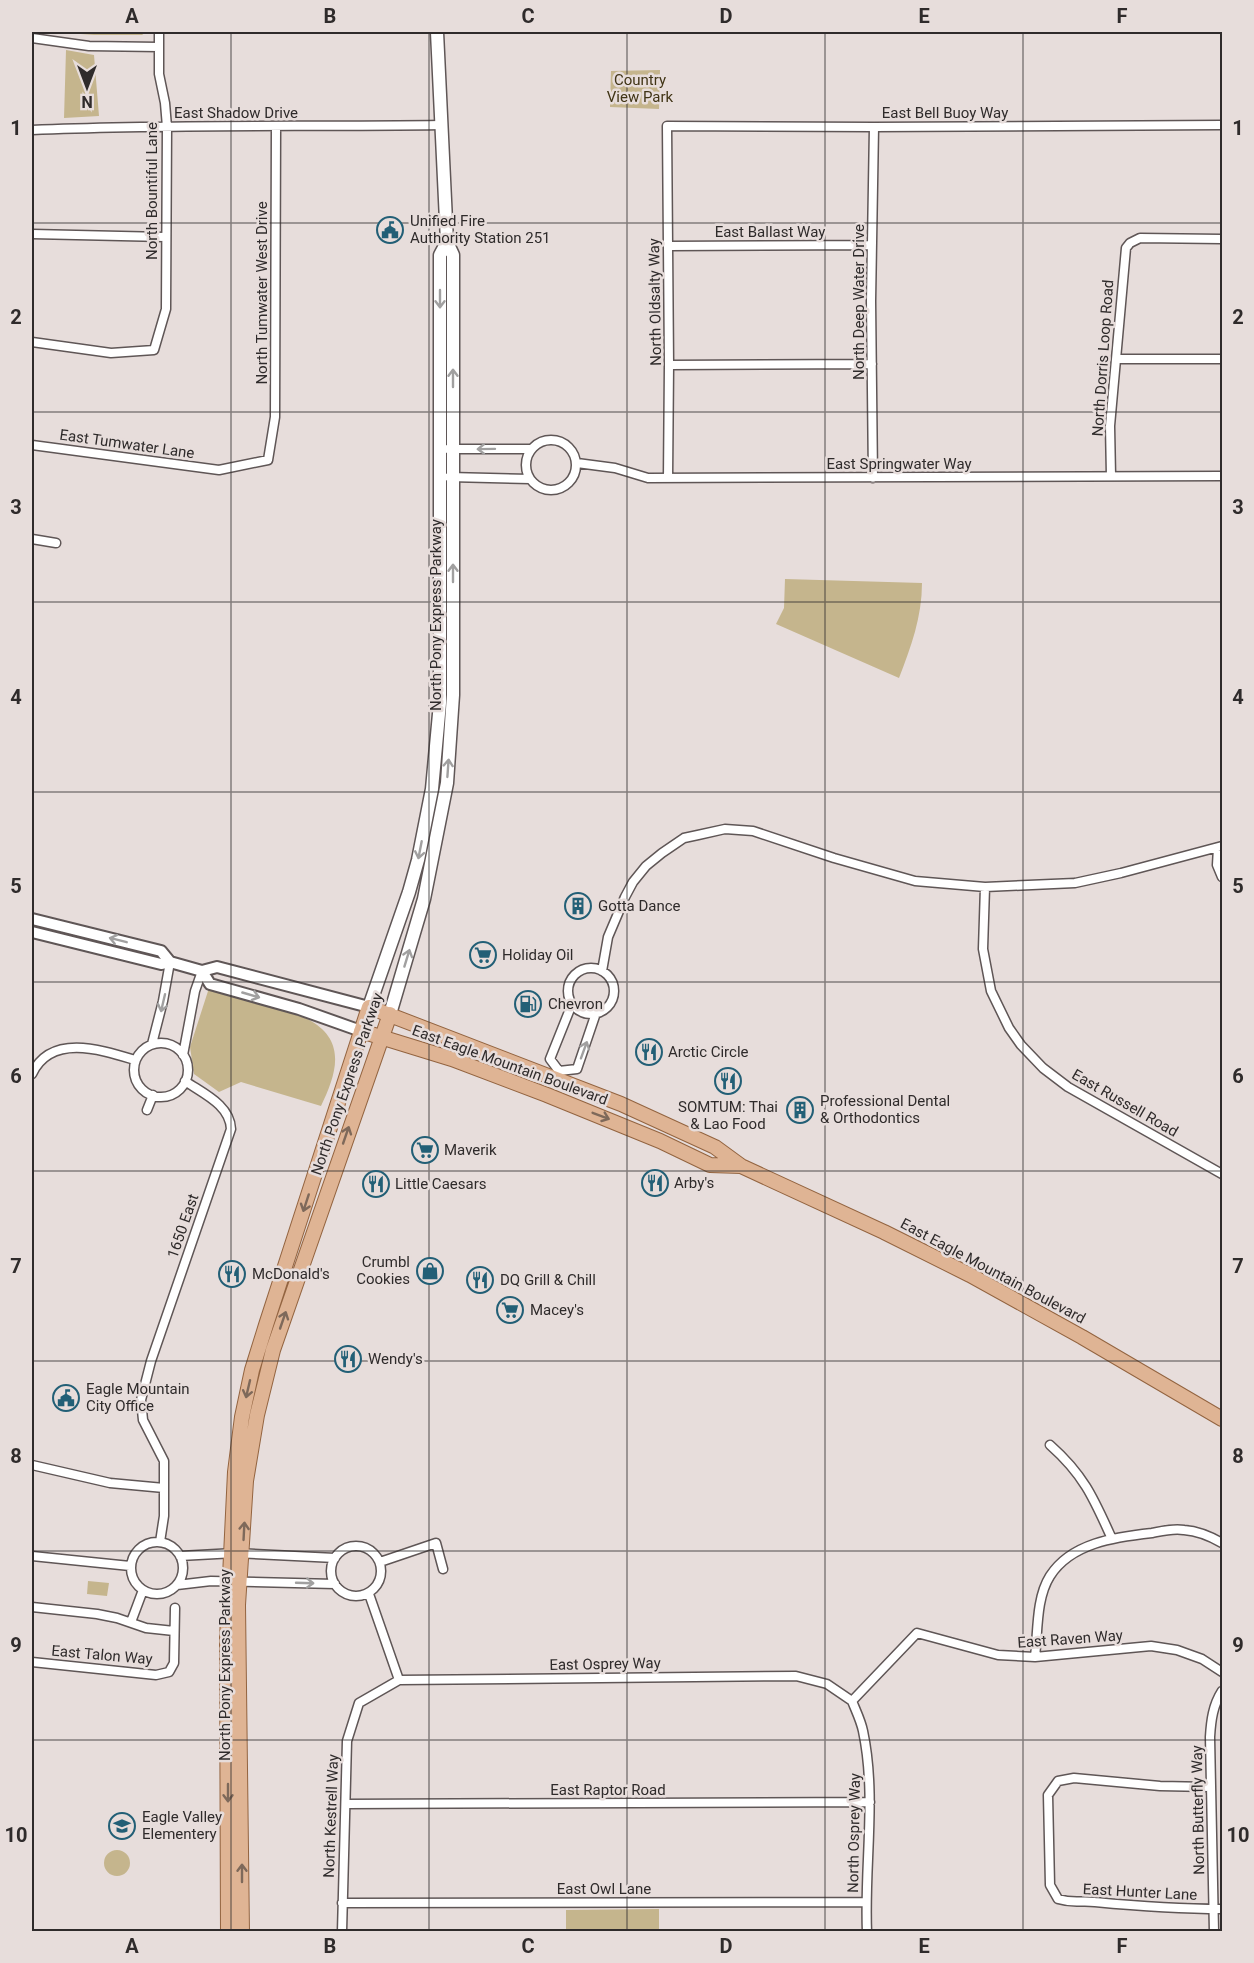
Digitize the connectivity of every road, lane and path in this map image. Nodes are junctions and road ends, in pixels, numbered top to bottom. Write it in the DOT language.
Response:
graph roads {
  1 [pos="159,32"];
  2 [pos="437,32"];
  3 [pos="32,38"];
  4 [pos="159,46"];
  5 [pos="441,124"];
  6 [pos="1222,125"];
  7 [pos="667,126"];
  8 [pos="167,127"];
  9 [pos="276,127"];
  10 [pos="874,127"];
  11 [pos="32,130"];
  12 [pos="32,234"];
  13 [pos="165,237"];
  14 [pos="1222,239"];
  15 [pos="872,245"];
  16 [pos="668,246"];
  17 [pos="32,342"];
  18 [pos="1116,359"];
  19 [pos="1222,359"];
  20 [pos="872,363"];
  21 [pos="669,365"];
  22 [pos="32,445"];
  23 [pos="447,449"];
  24 [pos="531,449"];
  25 [pos="268,460"];
  26 [pos="577,463"];
  27 [pos="1111,476"];
  28 [pos="1222,476"];
  29 [pos="453,477"];
  30 [pos="440,478"];
  31 [pos="668,478"];
  32 [pos="873,478"];
  33 [pos="530,479"];
  34 [pos="32,539"];
  35 [pos="56,543"];
  36 [pos="1220,847"];
  37 [pos="1222,877"];
  38 [pos="985,887"];
  39 [pos="32,919"];
  40 [pos="32,932"];
  41 [pos="170,962"];
  42 [pos="202,970"];
  43 [pos="602,971"];
  44 [pos="572,1004"];
  45 [pos="369,1007"];
  46 [pos="596,1013"];
  47 [pos="390,1014"];
  48 [pos="361,1031"];
  49 [pos="382,1038"];
  50 [pos="153,1044"];
  51 [pos="183,1055"];
  52 [pos="135,1060"];
  53 [pos="34,1070"];
  54 [pos="557,1075"];
  55 [pos="185,1081"];
  56 [pos="153,1095"];
  57 [pos="547,1095"];
  58 [pos="147,1110"];
  59 [pos="741,1166"];
  60 [pos="1222,1174"];
  61 [pos="1222,1419"];
  62 [pos="1050,1445"];
  63 [pos="32,1465"];
  64 [pos="164,1488"];
  65 [pos="1112,1539"];
  66 [pos="160,1542"];
  67 [pos="1222,1543"];
  68 [pos="236,1553"];
  69 [pos="32,1556"];
  70 [pos="180,1556"];
  71 [pos="335,1558"];
  72 [pos="380,1562"];
  73 [pos="130,1566"];
  74 [pos="443,1569"];
  75 [pos="234,1582"];
  76 [pos="335,1584"];
  77 [pos="177,1585"];
  78 [pos="142,1590"];
  79 [pos="369,1594"];
  80 [pos="32,1607"];
  81 [pos="175,1608"];
  82 [pos="131,1623"];
  83 [pos="174,1631"];
  84 [pos="1035,1657"];
  85 [pos="32,1662"];
  86 [pos="1222,1672"];
  87 [pos="399,1680"];
  88 [pos="1222,1691"];
  89 [pos="852,1701"];
  90 [pos="359,1703"];
  91 [pos="1210,1787"];
  92 [pos="870,1802"];
  93 [pos="346,1804"];
  94 [pos="866,1902"];
  95 [pos="342,1903"];
  96 [pos="1218,1909"];
  97 [pos="228,1932"];
  98 [pos="242,1932"];
  99 [pos="342,1932"];
  100 [pos="867,1932"];
  101 [pos="1214,1932"];
  1 -- 4 [label="street, North Bountiful Lane"];
  2 -- 5 [label="main road, North Pony Express Parkway"];
  3 -- 4 [label="street"];
  4 -- 8 [label="street, North Bountiful Lane"];
  5 -- 9 [label="street, East Shadow Drive"];
  5 -- 23 [label="main road, North Pony Express Parkway"];
  6 -- 10 [label="street, East Bell Buoy Way"];
  7 -- 10 [label="street, East Bell Buoy Way"];
  7 -- 16 [label="street, North Oldsalty Way"];
  8 -- 9 [label="street, East Shadow Drive"];
  8 -- 11 [label="street, East Shadow Drive"];
  8 -- 13 [label="street, North Bountiful Lane"];
  9 -- 25 [label="street, North Tumwater West Drive"];
  10 -- 15 [label="street, North Deep Water Drive"];
  12 -- 13 [label="street"];
  13 -- 17 [label="street, North Bountiful Lane"];
  14 -- 18 [label="street, North Dorris Loop Road"];
  15 -- 16 [label="street, East Ballast Way"];
  15 -- 20 [label="street, North Deep Water Drive"];
  16 -- 21 [label="street, North Oldsalty Way"];
  18 -- 19 [label="street"];
  18 -- 27 [label="street, North Dorris Loop Road"];
  20 -- 21 [label="street"];
  20 -- 32 [label="street, North Deep Water Drive"];
  21 -- 31 [label="street, North Oldsalty Way"];
  22 -- 25 [label="street, East Tumwater Lane"];
  24 -- 23 [label="street, one-way"];
  23 -- 29 [label="main road, North Pony Express Parkway"];
  23 -- 30 [label="main road, North Pony Express Parkway"];
  24 -- 26 [label="street"];
  24 -- 33 [label="street"];
  26 -- 31 [label="street, East Springwater Way"];
  26 -- 33 [label="street"];
  27 -- 28 [label="street, East Springwater Way"];
  27 -- 32 [label="street, East Springwater Way"];
  29 -- 30 [label="street"];
  29 -- 33 [label="street"];
  47 -- 29 [label="main road, North Pony Express Parkway, one-way"];
  30 -- 45 [label="main road, North Pony Express Parkway, one-way"];
  31 -- 32 [label="street, East Springwater Way"];
  34 -- 35 [label="street"];
  36 -- 37 [label="street"];
  36 -- 38 [label="street"];
  38 -- 43 [label="street"];
  38 -- 60 [label="street, East Russell Road"];
  41 -- 39 [label="street, East Eagle Mountain Boulevard, one-way"];
  40 -- 41 [label="street, East Eagle Mountain Boulevard"];
  41 -- 42 [label="street, East Eagle Mountain Boulevard"];
  41 -- 50 [label="street, one-way"];
  42 -- 45 [label="street, East Eagle Mountain Boulevard"];
  42 -- 48 [label="street, East Eagle Mountain Boulevard, one-way"];
  42 -- 51 [label="street"];
  43 -- 44 [label="street"];
  43 -- 46 [label="street"];
  44 -- 46 [label="street"];
  44 -- 54 [label="street"];
  45 -- 47 [label="main road, East Eagle Mountain Boulevard"];
  45 -- 48 [label="main road, North Pony Express Parkway"];
  54 -- 46 [label="street, one-way"];
  47 -- 49 [label="main road, North Pony Express Parkway"];
  47 -- 54 [label="main road, East Eagle Mountain Boulevard"];
  48 -- 49 [label="main road, East Eagle Mountain Boulevard"];
  48 -- 68 [label="main road, North Pony Express Parkway, one-way"];
  49 -- 57 [label="main road, East Eagle Mountain Boulevard"];
  68 -- 49 [label="main road, North Pony Express Parkway, one-way"];
  50 -- 51 [label="street"];
  50 -- 52 [label="street"];
  51 -- 55 [label="street"];
  52 -- 53 [label="street"];
  52 -- 56 [label="street"];
  54 -- 57 [label="street"];
  54 -- 59 [label="main road, East Eagle Mountain Boulevard"];
  55 -- 56 [label="street"];
  55 -- 64 [label="street, 1650 East"];
  56 -- 58 [label="street"];
  57 -- 59 [label="main road, East Eagle Mountain Boulevard, one-way"];
  59 -- 61 [label="main road, East Eagle Mountain Boulevard"];
  62 -- 65 [label="street"];
  63 -- 64 [label="street"];
  64 -- 66 [label="street, 1650 East"];
  65 -- 67 [label="street"];
  65 -- 84 [label="street"];
  66 -- 70 [label="street"];
  66 -- 73 [label="street"];
  68 -- 70 [label="street"];
  68 -- 71 [label="street"];
  68 -- 75 [label="main road, North Pony Express Parkway"];
  69 -- 73 [label="street"];
  70 -- 77 [label="street"];
  71 -- 72 [label="street"];
  71 -- 76 [label="street"];
  72 -- 74 [label="street"];
  72 -- 79 [label="street"];
  73 -- 78 [label="street"];
  75 -- 76 [label="street, one-way"];
  75 -- 77 [label="street"];
  75 -- 97 [label="main road, North Pony Express Parkway, one-way"];
  98 -- 75 [label="main road, North Pony Express Parkway, one-way"];
  76 -- 79 [label="street"];
  77 -- 78 [label="street"];
  78 -- 82 [label="street"];
  79 -- 87 [label="street"];
  80 -- 82 [label="street"];
  81 -- 83 [label="street"];
  82 -- 83 [label="street"];
  83 -- 85 [label="street, East Talon Way"];
  84 -- 86 [label="street, East Raven Way"];
  84 -- 89 [label="street, East Raven Way"];
  87 -- 89 [label="street, East Osprey Way"];
  87 -- 90 [label="street, East Osprey Way"];
  88 -- 91 [label="street, North Butterfly Way"];
  89 -- 92 [label="street, North Osprey Way"];
  90 -- 93 [label="street, North Kestrell Way"];
  91 -- 96 [label="street, North Butterfly Way"];
  91 -- 96 [label="street, East Hunter Lane"];
  92 -- 93 [label="street, East Raptor Road"];
  92 -- 94 [label="street, North Osprey Way"];
  93 -- 95 [label="street, North Kestrell Way"];
  94 -- 95 [label="street, East Owl Lane"];
  94 -- 100 [label="street, North Osprey Way"];
  95 -- 99 [label="street, North Kestrell Way"];
  96 -- 101 [label="street, North Butterfly Way"];
}
